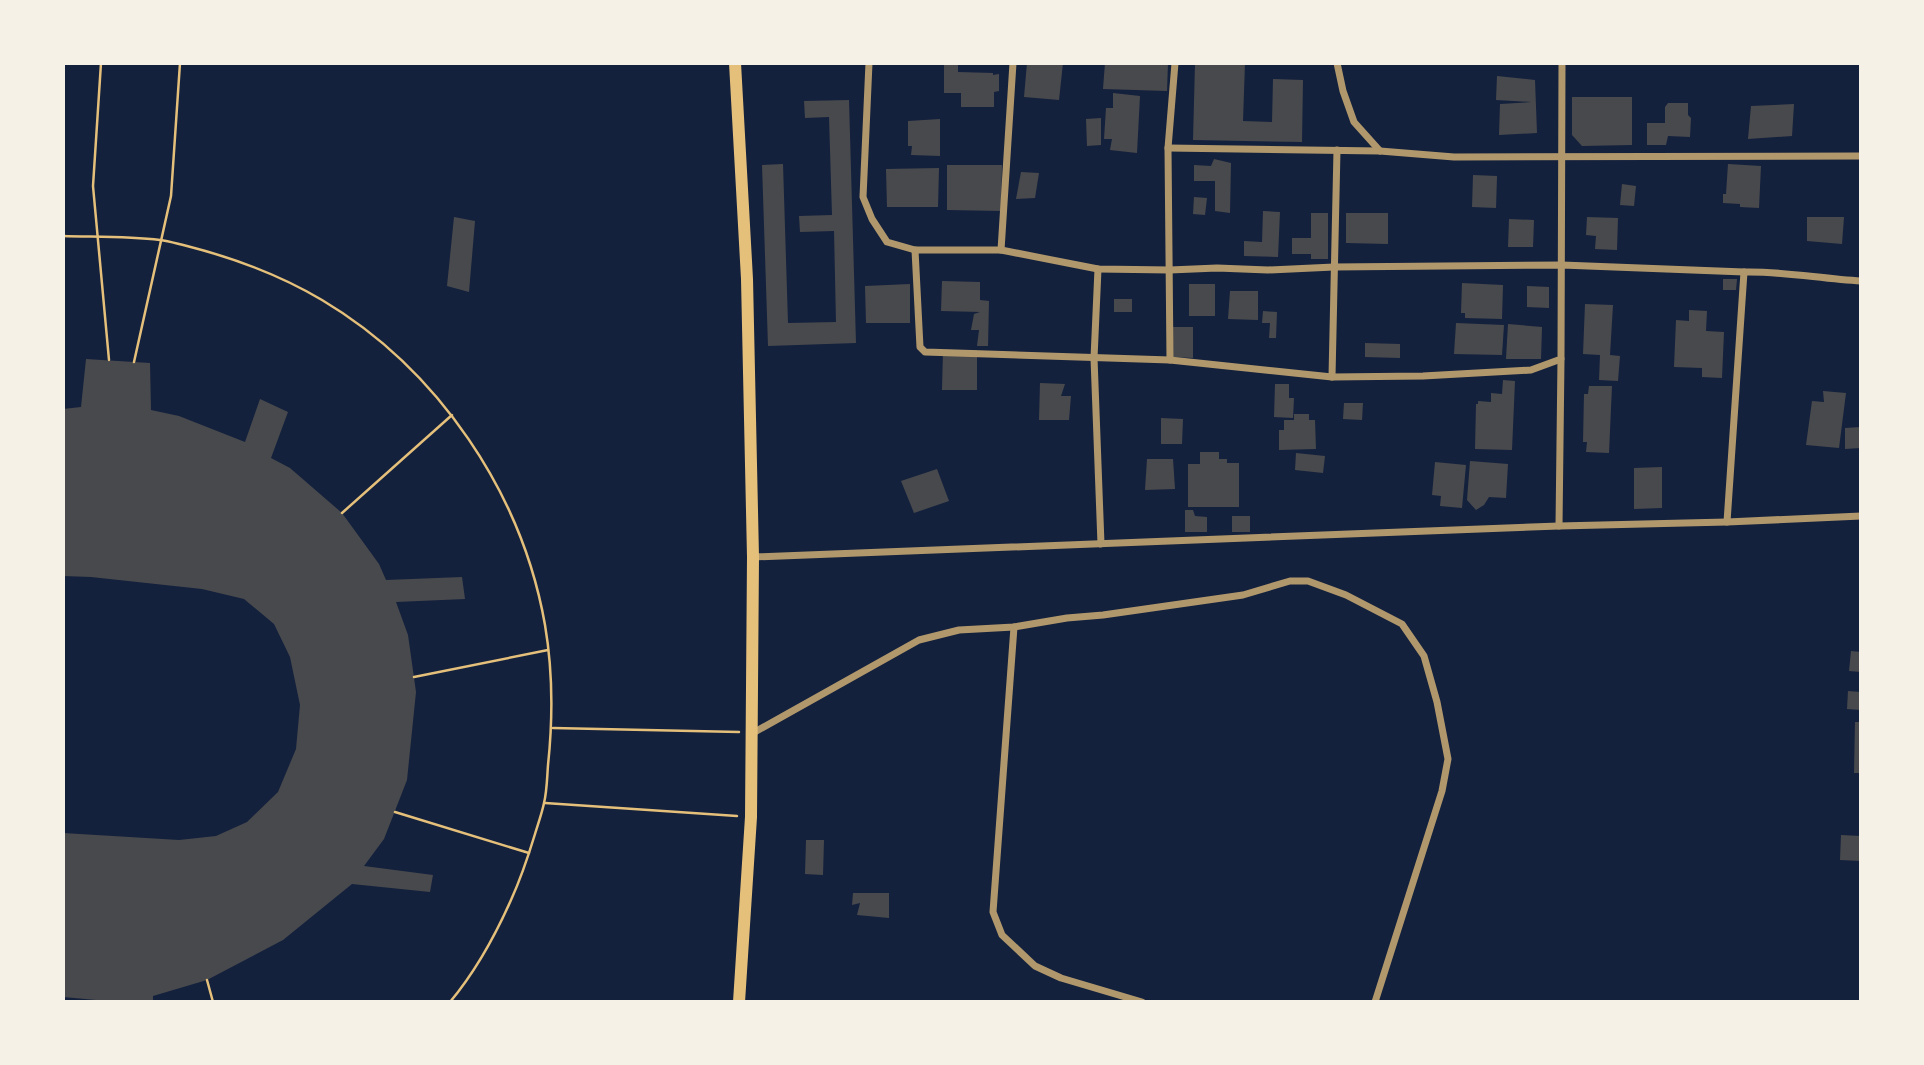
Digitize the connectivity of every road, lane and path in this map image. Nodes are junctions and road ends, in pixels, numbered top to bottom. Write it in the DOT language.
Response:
graph roads {
  1 [pos="101,63"];
  2 [pos="180,63"];
  3 [pos="735,63"];
  4 [pos="869,63"];
  5 [pos="1013,63"];
  6 [pos="1175,63"];
  7 [pos="1337,63"];
  8 [pos="1562,63"];
  9 [pos="1168,148"];
  10 [pos="1337,150"];
  11 [pos="1380,150"];
  12 [pos="1562,156"];
  13 [pos="1861,156"];
  14 [pos="63,236"];
  15 [pos="98,237"];
  16 [pos="161,240"];
  17 [pos="915,250"];
  18 [pos="1001,250"];
  19 [pos="1562,265"];
  20 [pos="1334,267"];
  21 [pos="1098,269"];
  22 [pos="1170,270"];
  23 [pos="1744,272"];
  24 [pos="1861,281"];
  25 [pos="1094,358"];
  26 [pos="1561,359"];
  27 [pos="109,360"];
  28 [pos="1170,360"];
  29 [pos="134,362"];
  30 [pos="1332,377"];
  31 [pos="452,415"];
  32 [pos="342,513"];
  33 [pos="1861,516"];
  34 [pos="1727,522"];
  35 [pos="1559,526"];
  36 [pos="1101,544"];
  37 [pos="753,557"];
  38 [pos="1014,626"];
  39 [pos="548,650"];
  40 [pos="414,677"];
  41 [pos="552,728"];
  42 [pos="753,733"];
  43 [pos="544,803"];
  44 [pos="394,812"];
  45 [pos="751,817"];
  46 [pos="529,853"];
  47 [pos="207,980"];
  48 [pos="213,1002"];
  49 [pos="450,1002"];
  50 [pos="739,1002"];
  51 [pos="1142,1002"];
  52 [pos="1375,1002"];
  1 -- 15 [label="path"];
  2 -- 16 [label="path"];
  3 -- 37 [label="main road"];
  4 -- 17 [label="street"];
  5 -- 18 [label="street"];
  6 -- 9 [label="street"];
  7 -- 11 [label="street"];
  8 -- 12 [label="street"];
  9 -- 10 [label="street"];
  9 -- 22 [label="street"];
  10 -- 11 [label="street"];
  10 -- 20 [label="street"];
  11 -- 12 [label="street"];
  12 -- 13 [label="street"];
  12 -- 19 [label="street"];
  14 -- 15 [label="path"];
  15 -- 16 [label="path"];
  15 -- 27 [label="path"];
  16 -- 29 [label="path"];
  16 -- 31 [label="path"];
  17 -- 18 [label="street"];
  17 -- 25 [label="street"];
  18 -- 21 [label="street"];
  19 -- 20 [label="street"];
  19 -- 23 [label="street"];
  19 -- 26 [label="street"];
  20 -- 22 [label="street"];
  20 -- 30 [label="street"];
  21 -- 22 [label="street"];
  21 -- 25 [label="street"];
  22 -- 28 [label="street"];
  23 -- 24 [label="street"];
  23 -- 34 [label="street"];
  25 -- 28 [label="street"];
  25 -- 36 [label="street"];
  26 -- 30 [label="street"];
  26 -- 35 [label="street"];
  28 -- 30 [label="street"];
  31 -- 32 [label="path"];
  31 -- 39 [label="path"];
  33 -- 34 [label="street"];
  34 -- 35 [label="street"];
  35 -- 36 [label="street"];
  36 -- 37 [label="street"];
  37 -- 42 [label="main road"];
  38 -- 42 [label="street"];
  38 -- 51 [label="street"];
  38 -- 52 [label="street"];
  39 -- 40 [label="path"];
  39 -- 41 [label="path"];
  41 -- 42 [label="path"];
  41 -- 43 [label="path"];
  42 -- 45 [label="main road"];
  43 -- 45 [label="path"];
  43 -- 46 [label="path"];
  44 -- 46 [label="path"];
  45 -- 50 [label="main road"];
  46 -- 49 [label="path"];
  47 -- 48 [label="path"];
}
